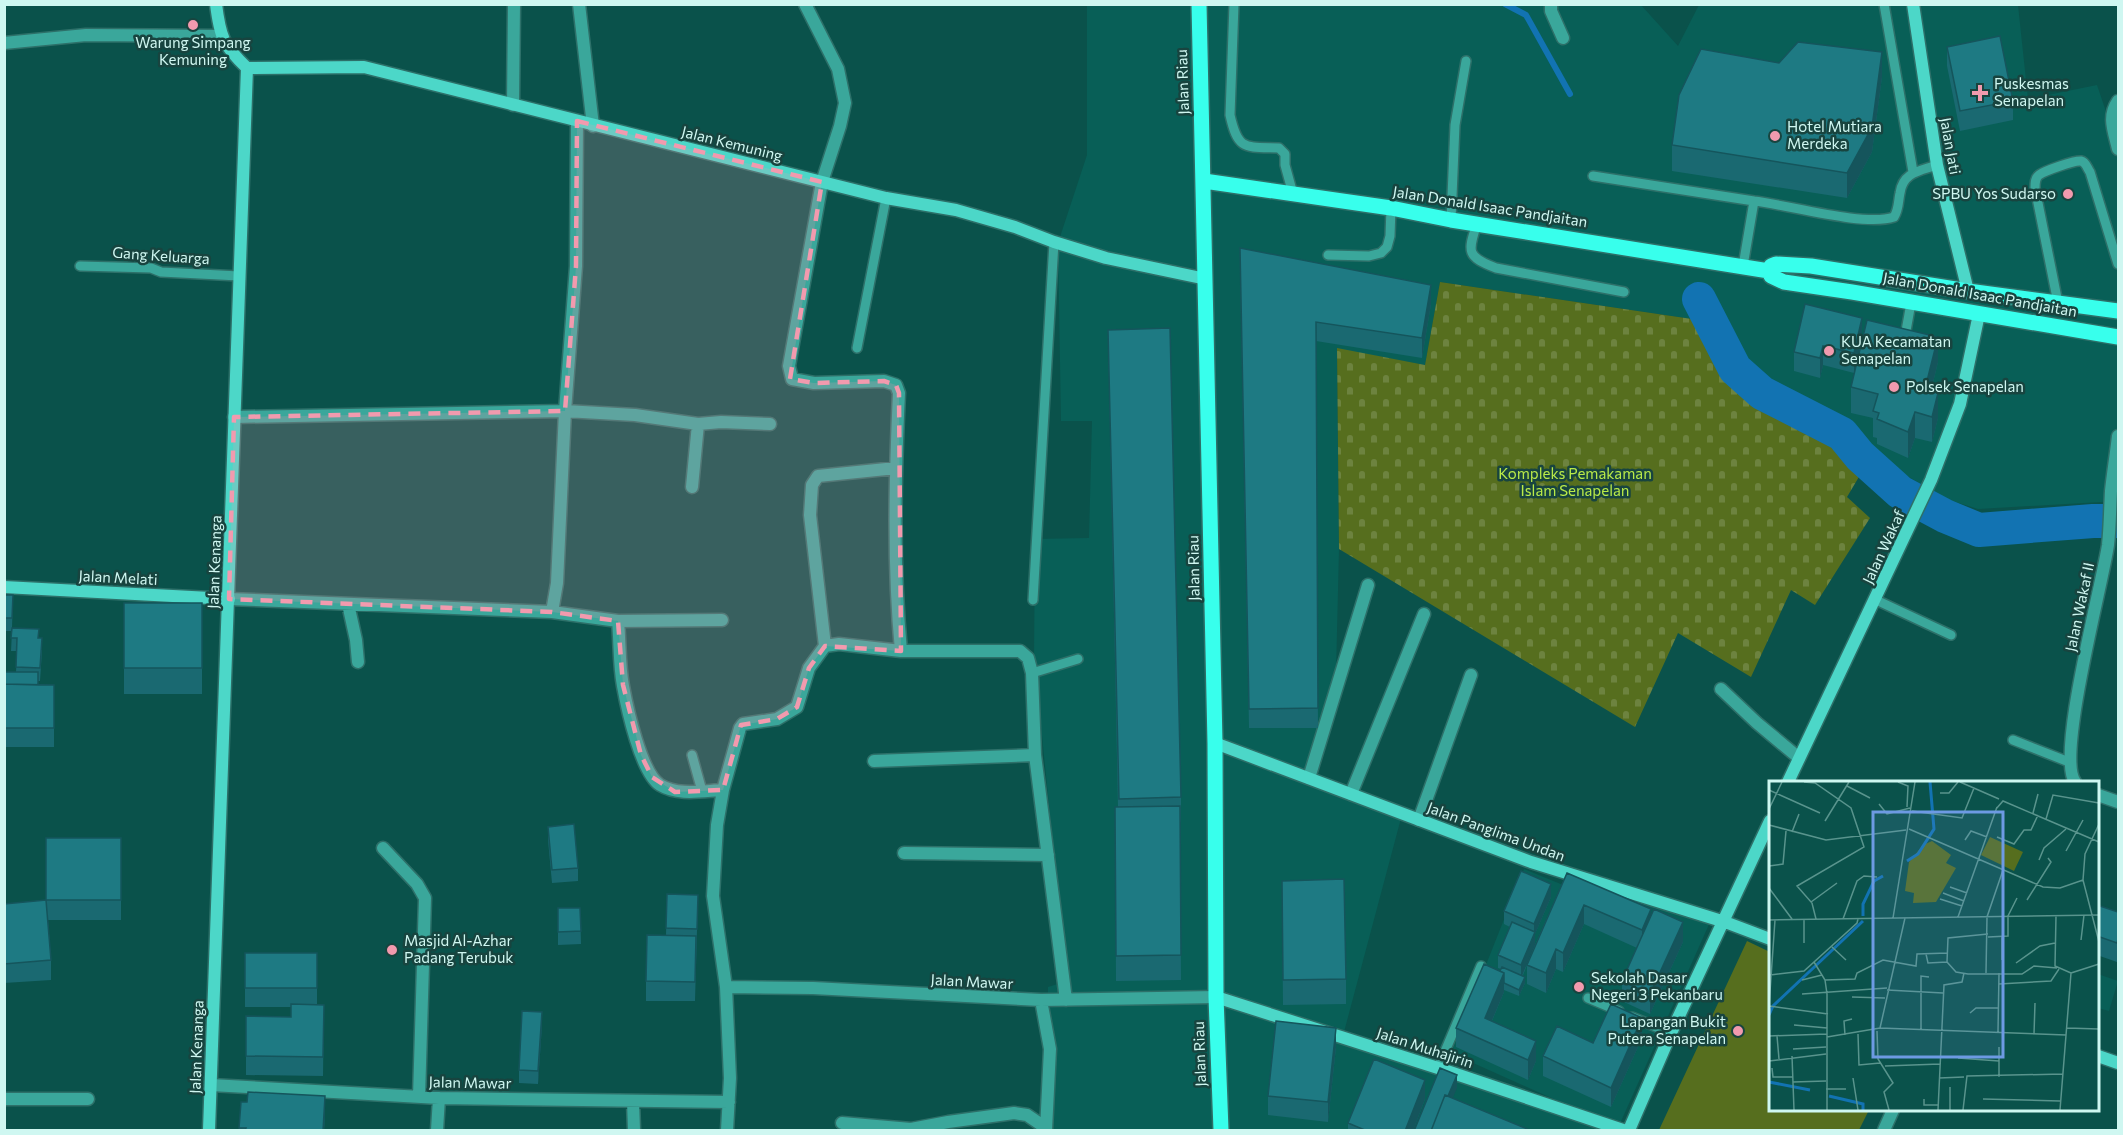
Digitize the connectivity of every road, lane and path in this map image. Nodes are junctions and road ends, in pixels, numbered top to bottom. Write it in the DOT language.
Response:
graph roads {
  1 [pos="216,4"];
  2 [pos="514,4"];
  3 [pos="579,4"];
  4 [pos="805,4"];
  5 [pos="1199,4"];
  6 [pos="1234,4"];
  7 [pos="1551,4"];
  8 [pos="1884,4"];
  9 [pos="1913,4"];
  10 [pos="221,36"];
  11 [pos="1563,39"];
  12 [pos="4,43"];
  13 [pos="1466,61"];
  14 [pos="247,68"];
  15 [pos="2118,101"];
  16 [pos="513,105"];
  17 [pos="577,121"];
  18 [pos="593,126"];
  19 [pos="2118,149"];
  20 [pos="1937,165"];
  21 [pos="1913,172"];
  22 [pos="1593,176"];
  23 [pos="1204,181"];
  24 [pos="822,182"];
  25 [pos="1293,194"];
  26 [pos="886,198"];
  27 [pos="1754,201"];
  28 [pos="1391,208"];
  29 [pos="1451,220"];
  30 [pos="1477,224"];
  31 [pos="1054,242"];
  32 [pos="1328,255"];
  33 [pos="2118,264"];
  34 [pos="1743,266"];
  35 [pos="80,267"];
  36 [pos="1769,271"];
  37 [pos="239,276"];
  38 [pos="1206,279"];
  39 [pos="1968,291"];
  40 [pos="1624,292"];
  41 [pos="1911,303"];
  42 [pos="2058,303"];
  43 [pos="2118,311"];
  44 [pos="1979,314"];
  45 [pos="2118,337"];
  46 [pos="857,348"];
  47 [pos="1903,352"];
  48 [pos="565,411"];
  49 [pos="234,417"];
  50 [pos="698,424"];
  51 [pos="770,424"];
  52 [pos="2118,436"];
  53 [pos="896,468"];
  54 [pos="692,487"];
  55 [pos="1368,585"];
  56 [pos="4,587"];
  57 [pos="229,599"];
  58 [pos="1033,600"];
  59 [pos="1876,600"];
  60 [pos="348,604"];
  61 [pos="552,612"];
  62 [pos="1424,614"];
  63 [pos="722,620"];
  64 [pos="618,621"];
  65 [pos="1951,635"];
  66 [pos="825,646"];
  67 [pos="901,651"];
  68 [pos="1078,659"];
  69 [pos="358,662"];
  70 [pos="1032,673"];
  71 [pos="1471,675"];
  72 [pos="1721,689"];
  73 [pos="2013,740"];
  74 [pos="1215,743"];
  75 [pos="692,755"];
  76 [pos="1035,755"];
  77 [pos="1799,758"];
  78 [pos="874,761"];
  79 [pos="2069,762"];
  80 [pos="1309,778"];
  81 [pos="1789,781"];
  82 [pos="2074,781"];
  83 [pos="723,790"];
  84 [pos="702,791"];
  85 [pos="1351,794"];
  86 [pos="2099,796"];
  87 [pos="2118,802"];
  88 [pos="1419,820"];
  89 [pos="1769,823"];
  90 [pos="383,848"];
  91 [pos="904,853"];
  92 [pos="1048,855"];
  93 [pos="1725,921"];
  94 [pos="1769,939"];
  95 [pos="1481,966"];
  96 [pos="726,987"];
  97 [pos="1216,997"];
  98 [pos="1588,998"];
  99 [pos="1041,1000"];
  100 [pos="1066,1000"];
  101 [pos="1671,1033"];
  102 [pos="2099,1057"];
  103 [pos="2118,1063"];
  104 [pos="1438,1068"];
  105 [pos="211,1085"];
  106 [pos="419,1097"];
  107 [pos="439,1098"];
  108 [pos="4,1099"];
  109 [pos="88,1099"];
  110 [pos="633,1101"];
  111 [pos="729,1102"];
  112 [pos="1893,1111"];
  113 [pos="842,1123"];
  114 [pos="1046,1129"];
  115 [pos="209,1131"];
  116 [pos="437,1131"];
  117 [pos="633,1131"];
  118 [pos="728,1131"];
  119 [pos="1221,1131"];
  120 [pos="1623,1131"];
  121 [pos="1629,1131"];
  122 [pos="1884,1131"];
  1 -- 10 [label="street"];
  2 -- 16 [label="street"];
  3 -- 18 [label="street"];
  4 -- 24 [label="street"];
  5 -- 23 [label="main road, Jalan Riau"];
  6 -- 25 [label="lane"];
  7 -- 11 [label="street"];
  8 -- 21 [label="lane"];
  9 -- 20 [label="street, Jalan Jati"];
  10 -- 12 [label="street"];
  10 -- 14 [label="street"];
  13 -- 29 [label="lane"];
  14 -- 16 [label="street, Jalan Kemuning"];
  14 -- 37 [label="street, Jalan Kenanga"];
  15 -- 19 [label="street"];
  16 -- 17 [label="street, Jalan Kemuning"];
  17 -- 18 [label="street, Jalan Kemuning"];
  17 -- 48 [label="street"];
  18 -- 24 [label="street, Jalan Kemuning"];
  20 -- 21 [label="lane"];
  20 -- 39 [label="street, Jalan Jati"];
  21 -- 27 [label="lane"];
  22 -- 27 [label="lane"];
  23 -- 25 [label="main road, Jalan Donald Isaac Pandjaitan"];
  23 -- 38 [label="main road, Jalan Riau"];
  24 -- 26 [label="street, Jalan Kemuning"];
  24 -- 53 [label="street"];
  25 -- 28 [label="main road, Jalan Donald Isaac Pandjaitan"];
  26 -- 31 [label="street, Jalan Kemuning"];
  26 -- 46 [label="lane"];
  27 -- 34 [label="lane"];
  28 -- 29 [label="main road, Jalan Donald Isaac Pandjaitan"];
  28 -- 32 [label="lane"];
  29 -- 30 [label="main road, Jalan Donald Isaac Pandjaitan"];
  30 -- 34 [label="main road, Jalan Donald Isaac Pandjaitan"];
  30 -- 40 [label="lane"];
  31 -- 38 [label="street, Jalan Kemuning"];
  31 -- 58 [label="lane"];
  33 -- 42 [label="lane"];
  34 -- 36 [label="main road, Jalan Donald Isaac Pandjaitan"];
  35 -- 37 [label="lane, Gang Keluarga"];
  36 -- 39 [label="main road, Jalan Donald Isaac Pandjaitan"];
  36 -- 41 [label="main road, Jalan Donald Isaac Pandjaitan"];
  37 -- 49 [label="street, Jalan Kenanga"];
  38 -- 74 [label="main road, Jalan Riau"];
  39 -- 42 [label="main road, Jalan Donald Isaac Pandjaitan"];
  41 -- 44 [label="main road, Jalan Donald Isaac Pandjaitan"];
  41 -- 47 [label="lane"];
  42 -- 43 [label="main road, Jalan Donald Isaac Pandjaitan"];
  44 -- 45 [label="main road, Jalan Donald Isaac Pandjaitan"];
  44 -- 59 [label="street, Jalan Wakaf"];
  48 -- 49 [label="street"];
  48 -- 50 [label="street"];
  48 -- 61 [label="street"];
  49 -- 57 [label="street, Jalan Kenanga"];
  50 -- 51 [label="street"];
  50 -- 54 [label="street"];
  52 -- 79 [label="street, Jalan Wakaf II"];
  53 -- 66 [label="street"];
  53 -- 67 [label="street"];
  55 -- 80 [label="street"];
  56 -- 57 [label="street, Jalan Melati"];
  57 -- 60 [label="street"];
  57 -- 105 [label="street, Jalan Kenanga"];
  59 -- 65 [label="lane"];
  59 -- 77 [label="street, Jalan Wakaf"];
  60 -- 61 [label="street"];
  60 -- 69 [label="street"];
  61 -- 64 [label="street"];
  62 -- 85 [label="street"];
  63 -- 64 [label="street"];
  64 -- 84 [label="street"];
  66 -- 67 [label="street"];
  66 -- 83 [label="street"];
  67 -- 70 [label="street"];
  68 -- 70 [label="lane"];
  70 -- 76 [label="street"];
  71 -- 88 [label="street"];
  72 -- 77 [label="street"];
  73 -- 79 [label="lane"];
  74 -- 80 [label="street, Jalan Panglima Undan"];
  74 -- 97 [label="main road, Jalan Riau"];
  75 -- 84 [label="lane"];
  76 -- 78 [label="street"];
  76 -- 92 [label="street"];
  77 -- 81 [label="street, Jalan Wakaf"];
  79 -- 82 [label="street, Jalan Wakaf II"];
  80 -- 85 [label="street, Jalan Panglima Undan"];
  83 -- 84 [label="street"];
  83 -- 96 [label="street"];
  85 -- 88 [label="street, Jalan Panglima Undan"];
  86 -- 87 [label="street"];
  88 -- 93 [label="street, Jalan Panglima Undan"];
  89 -- 93 [label="street"];
  90 -- 106 [label="street"];
  91 -- 92 [label="street"];
  92 -- 100 [label="street"];
  93 -- 94 [label="street, Jalan Panglima Undan"];
  93 -- 101 [label="street"];
  95 -- 104 [label="lane"];
  96 -- 99 [label="street, Jalan Mawar"];
  96 -- 111 [label="street"];
  97 -- 100 [label="street, Jalan Mawar"];
  97 -- 104 [label="street, Jalan Muhajirin"];
  97 -- 119 [label="main road, Jalan Riau"];
  98 -- 101 [label="lane"];
  99 -- 100 [label="street, Jalan Mawar"];
  99 -- 114 [label="street"];
  101 -- 121 [label="street"];
  102 -- 103 [label="street"];
  104 -- 120 [label="street, Jalan Muhajirin"];
  105 -- 106 [label="street, Jalan Mawar"];
  105 -- 115 [label="street, Jalan Kenanga"];
  106 -- 107 [label="street, Jalan Mawar"];
  107 -- 110 [label="street, Jalan Mawar"];
  107 -- 116 [label="street"];
  108 -- 109 [label="street"];
  110 -- 111 [label="street, Jalan Mawar"];
  110 -- 117 [label="street"];
  111 -- 118 [label="street"];
  112 -- 122 [label="street"];
  113 -- 114 [label="street"];
}
